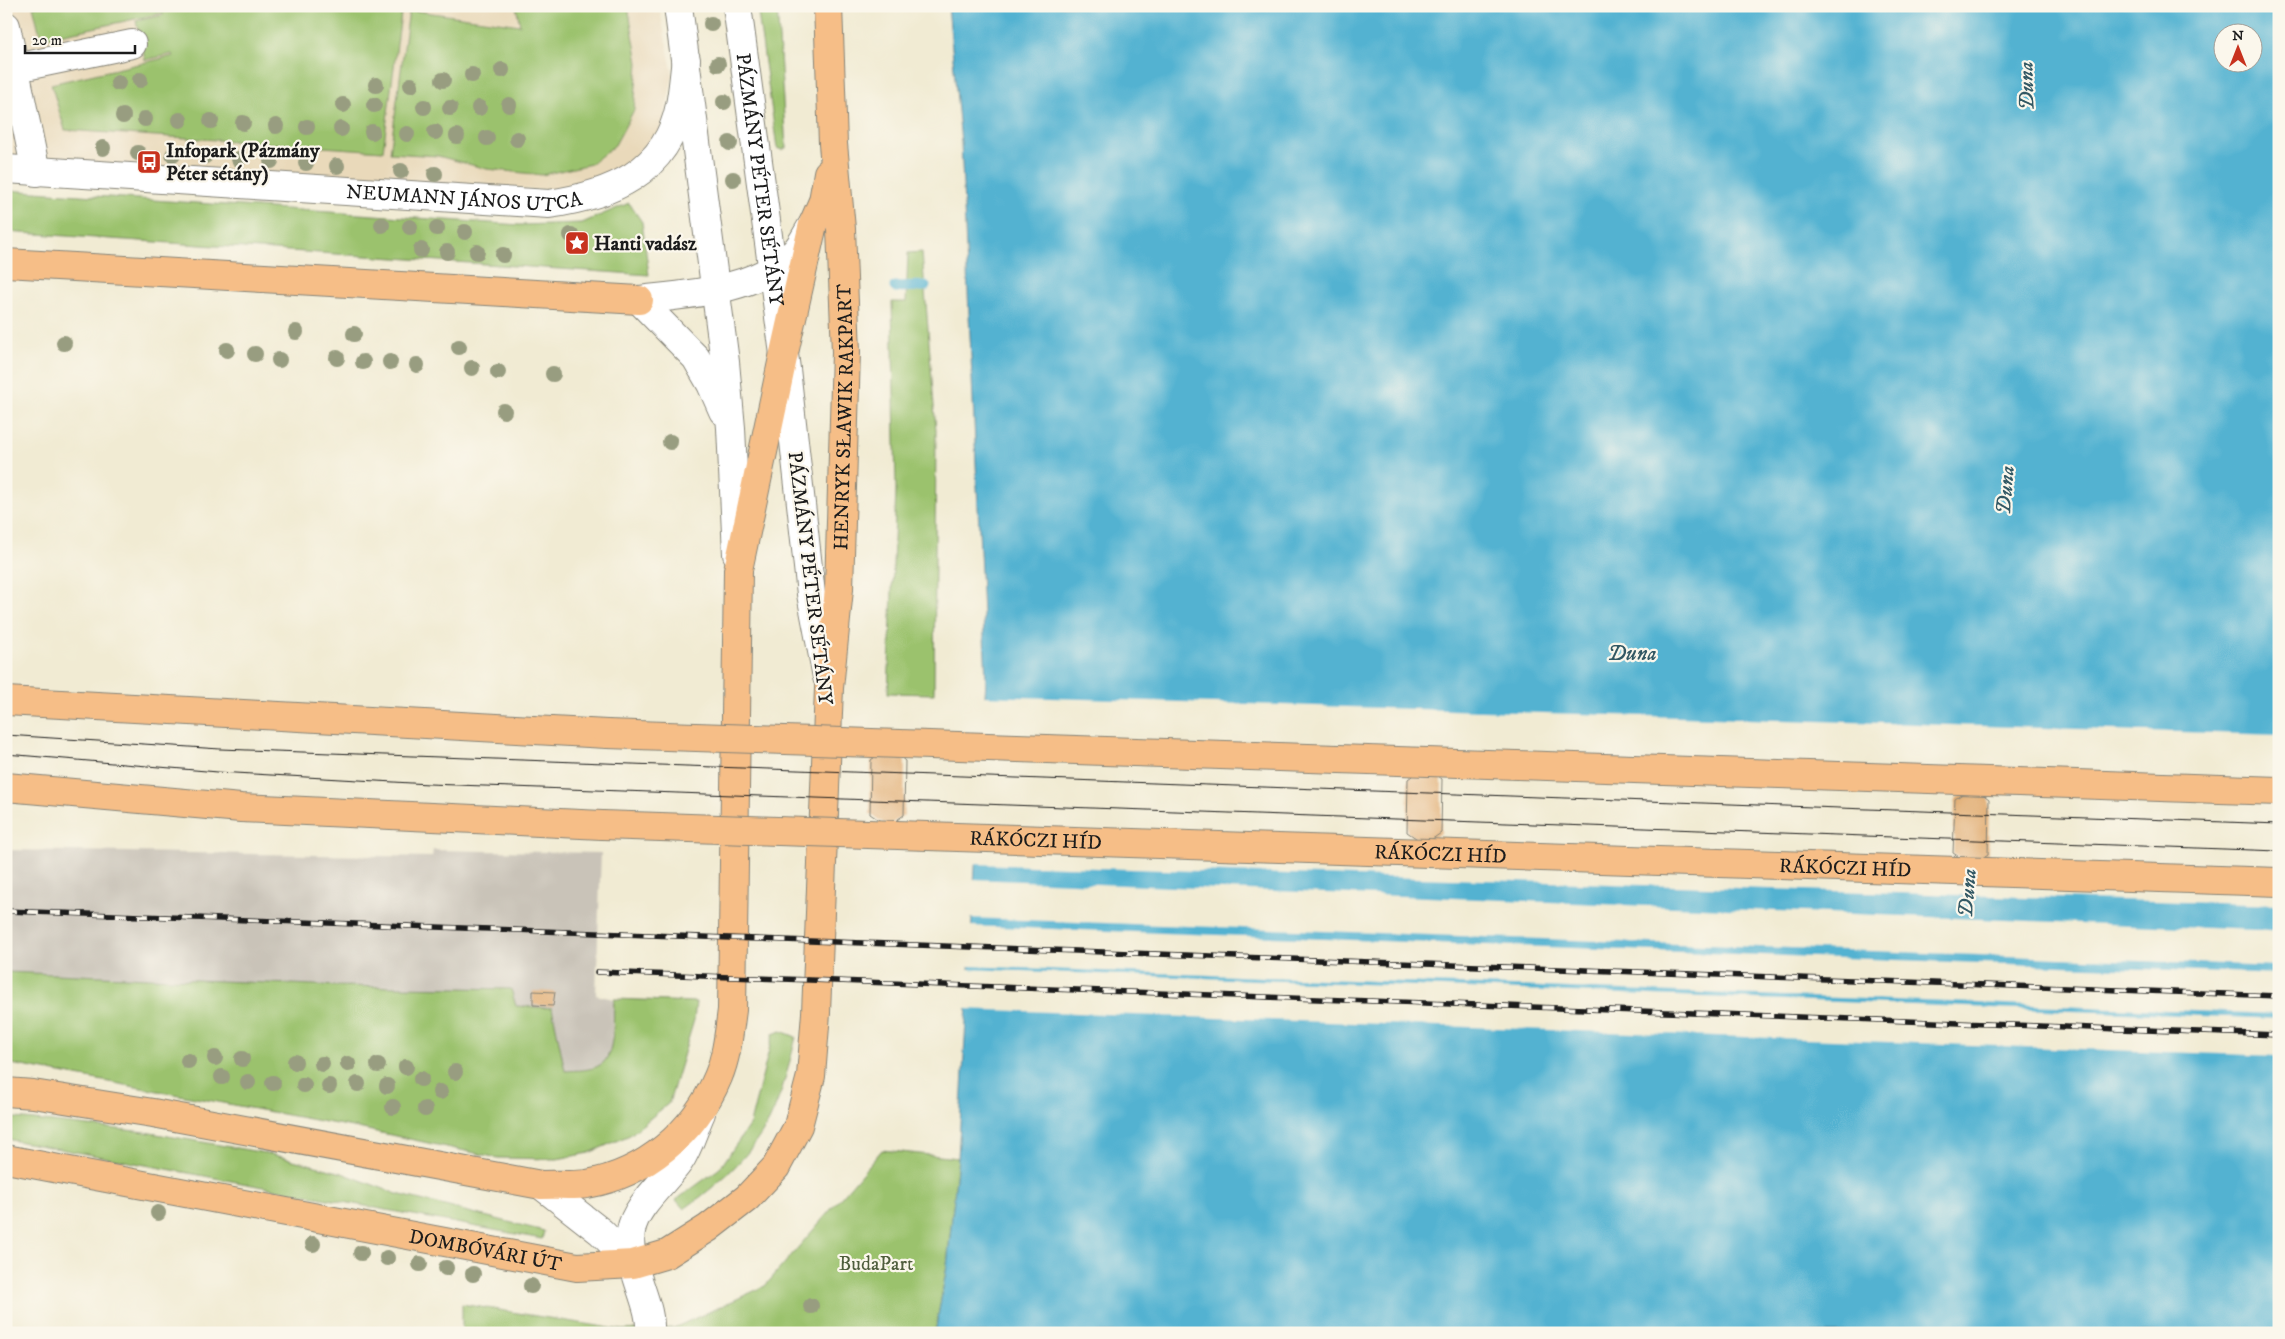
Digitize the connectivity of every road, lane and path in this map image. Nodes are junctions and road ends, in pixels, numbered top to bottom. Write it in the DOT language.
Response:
graph roads {
  1 [pos="678,6"];
  2 [pos="736,6"];
  3 [pos="828,6"];
  4 [pos="6,26"];
  5 [pos="132,44"];
  6 [pos="686,59"];
  7 [pos="16,68"];
  8 [pos="833,144"];
  9 [pos="6,169"];
  10 [pos="36,172"];
  11 [pos="813,224"];
  12 [pos="6,263"];
  13 [pos="773,269"];
  14 [pos="716,288"];
  15 [pos="639,300"];
  16 [pos="784,353"];
  17 [pos="731,428"];
  18 [pos="738,570"];
  19 [pos="6,686"];
  20 [pos="829,688"];
  21 [pos="6,701"];
  22 [pos="130,709"];
  23 [pos="6,787"];
  24 [pos="2279,791"];
  25 [pos="2279,882"];
  26 [pos="816,1013"];
  27 [pos="6,1092"];
  28 [pos="706,1102"];
  29 [pos="6,1159"];
  30 [pos="541,1184"];
  31 [pos="633,1264"];
  32 [pos="650,1333"];
  1 -- 6 [label="street, PÁZMÁNY PÉTER SÉTÁNY"];
  2 -- 13 [label="street, PÁZMÁNY PÉTER SÉTÁNY"];
  3 -- 8 [label="main road, HENRYK SŁAWIK RAKPART"];
  4 -- 7 [label="street"];
  5 -- 7 [label="street"];
  6 -- 10 [label="street, NEUMANN JÁNOS UTCA"];
  6 -- 14 [label="street, PÁZMÁNY PÉTER SÉTÁNY"];
  7 -- 10 [label="street"];
  8 -- 11 [label="main road, HENRYK SŁAWIK RAKPART"];
  8 -- 20 [label="main road, HENRYK SŁAWIK RAKPART"];
  9 -- 10 [label="street, NEUMANN JÁNOS UTCA"];
  11 -- 13 [label="street"];
  11 -- 16 [label="main road, HENRYK SŁAWIK RAKPART"];
  12 -- 15 [label="main road"];
  13 -- 14 [label="street"];
  13 -- 16 [label="street, PÁZMÁNY PÉTER SÉTÁNY"];
  14 -- 15 [label="street"];
  14 -- 17 [label="street, PÁZMÁNY PÉTER SÉTÁNY"];
  15 -- 17 [label="street"];
  16 -- 18 [label="main road, PÁZMÁNY PÉTER SÉTÁNY"];
  16 -- 20 [label="street, PÁZMÁNY PÉTER SÉTÁNY"];
  17 -- 18 [label="street, PÁZMÁNY PÉTER SÉTÁNY"];
  18 -- 28 [label="main road, PÁZMÁNY PÉTER SÉTÁNY"];
  19 -- 22 [label="main road"];
  20 -- 26 [label="main road, PÁZMÁNY PÉTER SÉTÁNY"];
  21 -- 22 [label="main road"];
  22 -- 24 [label="main road, bridge"];
  23 -- 25 [label="main road, RÁKÓCZI HÍD, bridge"];
  26 -- 31 [label="main road, DOMBÓVÁRI ÚT"];
  27 -- 30 [label="main road"];
  28 -- 30 [label="main road"];
  28 -- 31 [label="street"];
  29 -- 31 [label="main road, DOMBÓVÁRI ÚT"];
  30 -- 31 [label="street"];
  31 -- 32 [label="street"];
}
